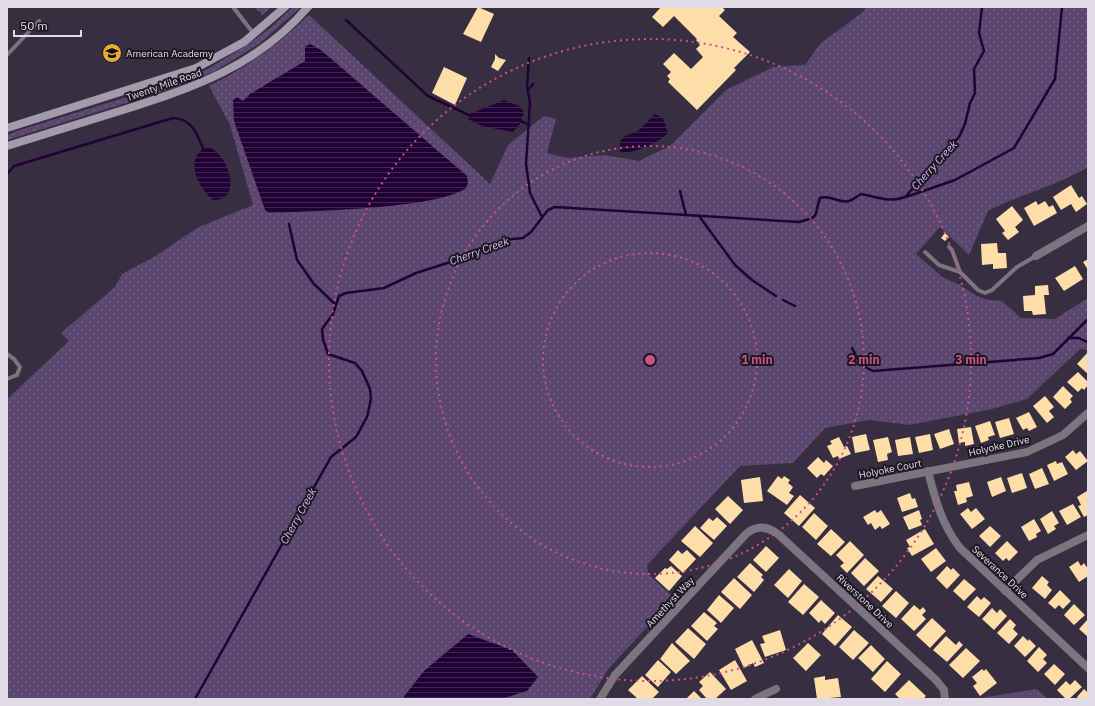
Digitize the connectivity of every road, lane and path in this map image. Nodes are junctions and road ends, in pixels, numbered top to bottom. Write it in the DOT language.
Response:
graph roads {
  1 [pos="233,7"];
  2 [pos="285,7"];
  3 [pos="308,7"];
  4 [pos="39,20"];
  5 [pos="254,34"];
  6 [pos="7,55"];
  7 [pos="7,128"];
  8 [pos="7,146"];
  9 [pos="1088,226"];
  10 [pos="949,247"];
  11 [pos="925,252"];
  12 [pos="1036,256"];
  13 [pos="960,272"];
  14 [pos="7,354"];
  15 [pos="7,378"];
  16 [pos="1088,412"];
  17 [pos="928,471"];
  18 [pos="855,486"];
  19 [pos="762,527"];
  20 [pos="1088,535"];
  21 [pos="1005,591"];
  22 [pos="1088,668"];
  23 [pos="776,689"];
  24 [pos="600,699"];
  25 [pos="755,699"];
  26 [pos="946,699"];
  1 -- 5 [label="lane"];
  2 -- 5 [label="main road, Twenty Mile Road"];
  3 -- 8 [label="main road, Twenty Mile Road"];
  4 -- 6 [label="lane"];
  5 -- 7 [label="main road, Twenty Mile Road"];
  9 -- 12 [label="street"];
  10 -- 13 [label="lane"];
  11 -- 13 [label="lane"];
  12 -- 13 [label="lane"];
  14 -- 15 [label="lane"];
  16 -- 17 [label="street, Holyoke Drive"];
  17 -- 18 [label="street, Holyoke Court"];
  17 -- 21 [label="street, Severance Drive"];
  19 -- 24 [label="street, Amethyst Way"];
  19 -- 26 [label="street, Riverstone Drive"];
  20 -- 21 [label="street"];
  21 -- 22 [label="street, Severance Drive"];
  23 -- 25 [label="street"];
}
